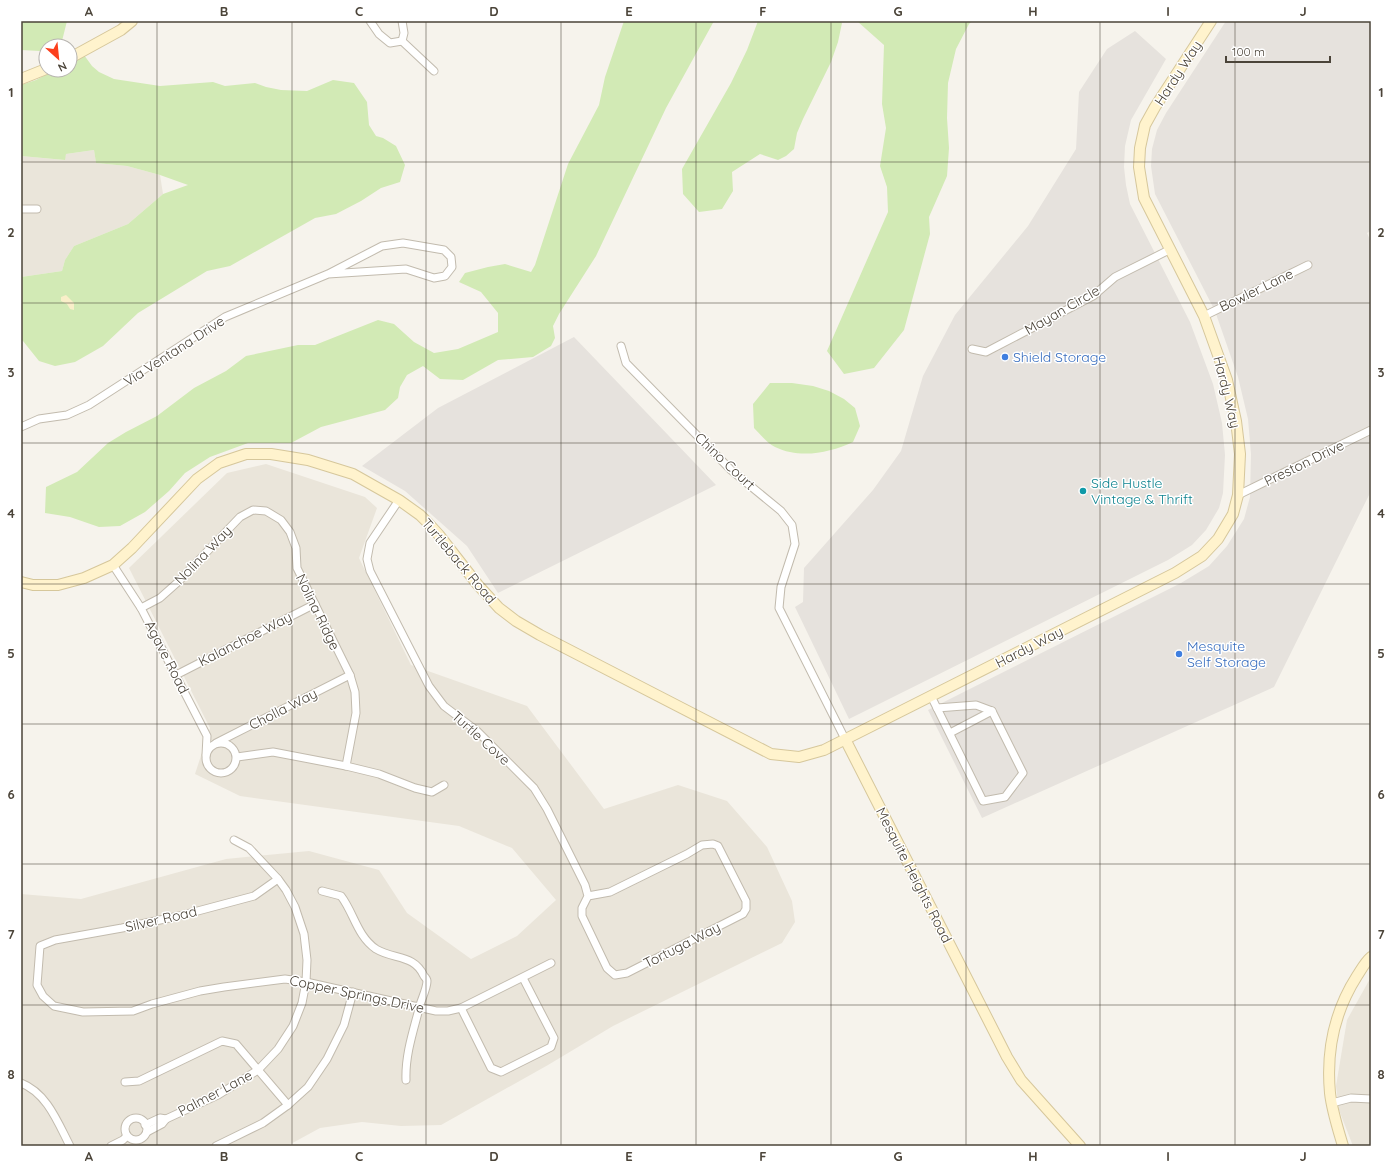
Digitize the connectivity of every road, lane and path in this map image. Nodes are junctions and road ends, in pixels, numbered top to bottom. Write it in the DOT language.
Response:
graph roads {
  1 [pos="132,21"];
  2 [pos="370,21"];
  3 [pos="402,21"];
  4 [pos="1211,21"];
  5 [pos="402,40"];
  6 [pos="78,54"];
  7 [pos="434,71"];
  8 [pos="38,72"];
  9 [pos="21,79"];
  10 [pos="21,209"];
  11 [pos="37,209"];
  12 [pos="1171,249"];
  13 [pos="1308,265"];
  14 [pos="328,274"];
  15 [pos="1204,316"];
  16 [pos="621,346"];
  17 [pos="972,349"];
  18 [pos="21,427"];
  19 [pos="1371,430"];
  20 [pos="1238,495"];
  21 [pos="399,500"];
  22 [pos="266,511"];
  23 [pos="113,564"];
  24 [pos="21,582"];
  25 [pos="781,587"];
  26 [pos="315,604"];
  27 [pos="142,608"];
  28 [pos="350,674"];
  29 [pos="176,675"];
  30 [pos="931,696"];
  31 [pos="937,708"];
  32 [pos="992,711"];
  33 [pos="950,734"];
  34 [pos="845,739"];
  35 [pos="216,743"];
  36 [pos="206,755"];
  37 [pos="237,757"];
  38 [pos="346,766"];
  39 [pos="444,785"];
  40 [pos="234,840"];
  41 [pos="278,879"];
  42 [pos="322,891"];
  43 [pos="588,896"];
  44 [pos="40,946"];
  45 [pos="1371,956"];
  46 [pos="551,963"];
  47 [pos="523,978"];
  48 [pos="306,982"];
  49 [pos="353,992"];
  50 [pos="420,1007"];
  51 [pos="461,1008"];
  52 [pos="258,1070"];
  53 [pos="406,1080"];
  54 [pos="126,1082"];
  55 [pos="21,1083"];
  56 [pos="1371,1099"];
  57 [pos="1332,1103"];
  58 [pos="288,1105"];
  59 [pos="146,1129"];
  60 [pos="127,1136"];
  61 [pos="70,1146"];
  62 [pos="111,1146"];
  63 [pos="216,1146"];
  64 [pos="1080,1146"];
  65 [pos="1343,1146"];
  1 -- 6 [label="main road"];
  2 -- 5 [label="street"];
  3 -- 5 [label="street"];
  4 -- 12 [label="main road, Hardy Way"];
  5 -- 7 [label="street"];
  8 -- 9 [label="main road"];
  10 -- 11 [label="street"];
  12 -- 15 [label="main road, Hardy Way"];
  12 -- 17 [label="street, Mayan Circle"];
  13 -- 15 [label="street, Bowler Lane"];
  14 -- 14 [label="street, Via Ventana Drive"];
  14 -- 18 [label="street, Via Ventana Drive"];
  15 -- 20 [label="main road, Hardy Way"];
  16 -- 25 [label="street, Chino Court"];
  19 -- 20 [label="street, Preston Drive"];
  20 -- 30 [label="main road, Hardy Way"];
  21 -- 23 [label="main road, Turtleback Road"];
  21 -- 34 [label="main road, Turtleback Road"];
  21 -- 43 [label="street, Turtle Cove"];
  22 -- 26 [label="street, Nolina Ridge"];
  22 -- 27 [label="street, Nolina Way"];
  23 -- 24 [label="main road, Turtleback Road"];
  23 -- 27 [label="street, Agave Road"];
  25 -- 34 [label="street, Mesquite Heights Road"];
  26 -- 28 [label="street, Nolina Ridge"];
  26 -- 29 [label="street, Kalanchoe Way"];
  27 -- 29 [label="street, Agave Road"];
  28 -- 35 [label="street, Cholla Way"];
  28 -- 38 [label="street, Nolina Ridge"];
  29 -- 36 [label="street, Agave Road"];
  30 -- 31 [label="street"];
  30 -- 34 [label="main road, Hardy Way"];
  31 -- 32 [label="street"];
  31 -- 33 [label="street"];
  32 -- 33 [label="street"];
  32 -- 33 [label="street"];
  34 -- 64 [label="main road, Mesquite Heights Road"];
  35 -- 36 [label="street"];
  35 -- 37 [label="street"];
  36 -- 37 [label="street"];
  37 -- 38 [label="street"];
  38 -- 39 [label="street"];
  40 -- 41 [label="street, Palmer Lane"];
  41 -- 44 [label="street, Silver Road"];
  41 -- 48 [label="street, Palmer Lane"];
  42 -- 50 [label="street"];
  43 -- 43 [label="street, Tortuga Way"];
  44 -- 48 [label="street, Copper Springs Drive"];
  45 -- 57 [label="main road"];
  46 -- 47 [label="street, Copper Springs Drive"];
  47 -- 51 [label="street, Copper Springs Drive"];
  47 -- 51 [label="street"];
  48 -- 49 [label="street, Copper Springs Drive"];
  48 -- 52 [label="street, Palmer Lane"];
  49 -- 50 [label="street, Copper Springs Drive"];
  49 -- 58 [label="street"];
  50 -- 51 [label="street, Copper Springs Drive"];
  50 -- 53 [label="street"];
  52 -- 54 [label="street"];
  52 -- 58 [label="street"];
  52 -- 59 [label="street, Palmer Lane"];
  55 -- 61 [label="street"];
  56 -- 57 [label="street"];
  57 -- 65 [label="main road"];
  58 -- 63 [label="street"];
  59 -- 60 [label="street, Palmer Lane"];
  59 -- 60 [label="street"];
  60 -- 62 [label="street, Palmer Lane"];
}
